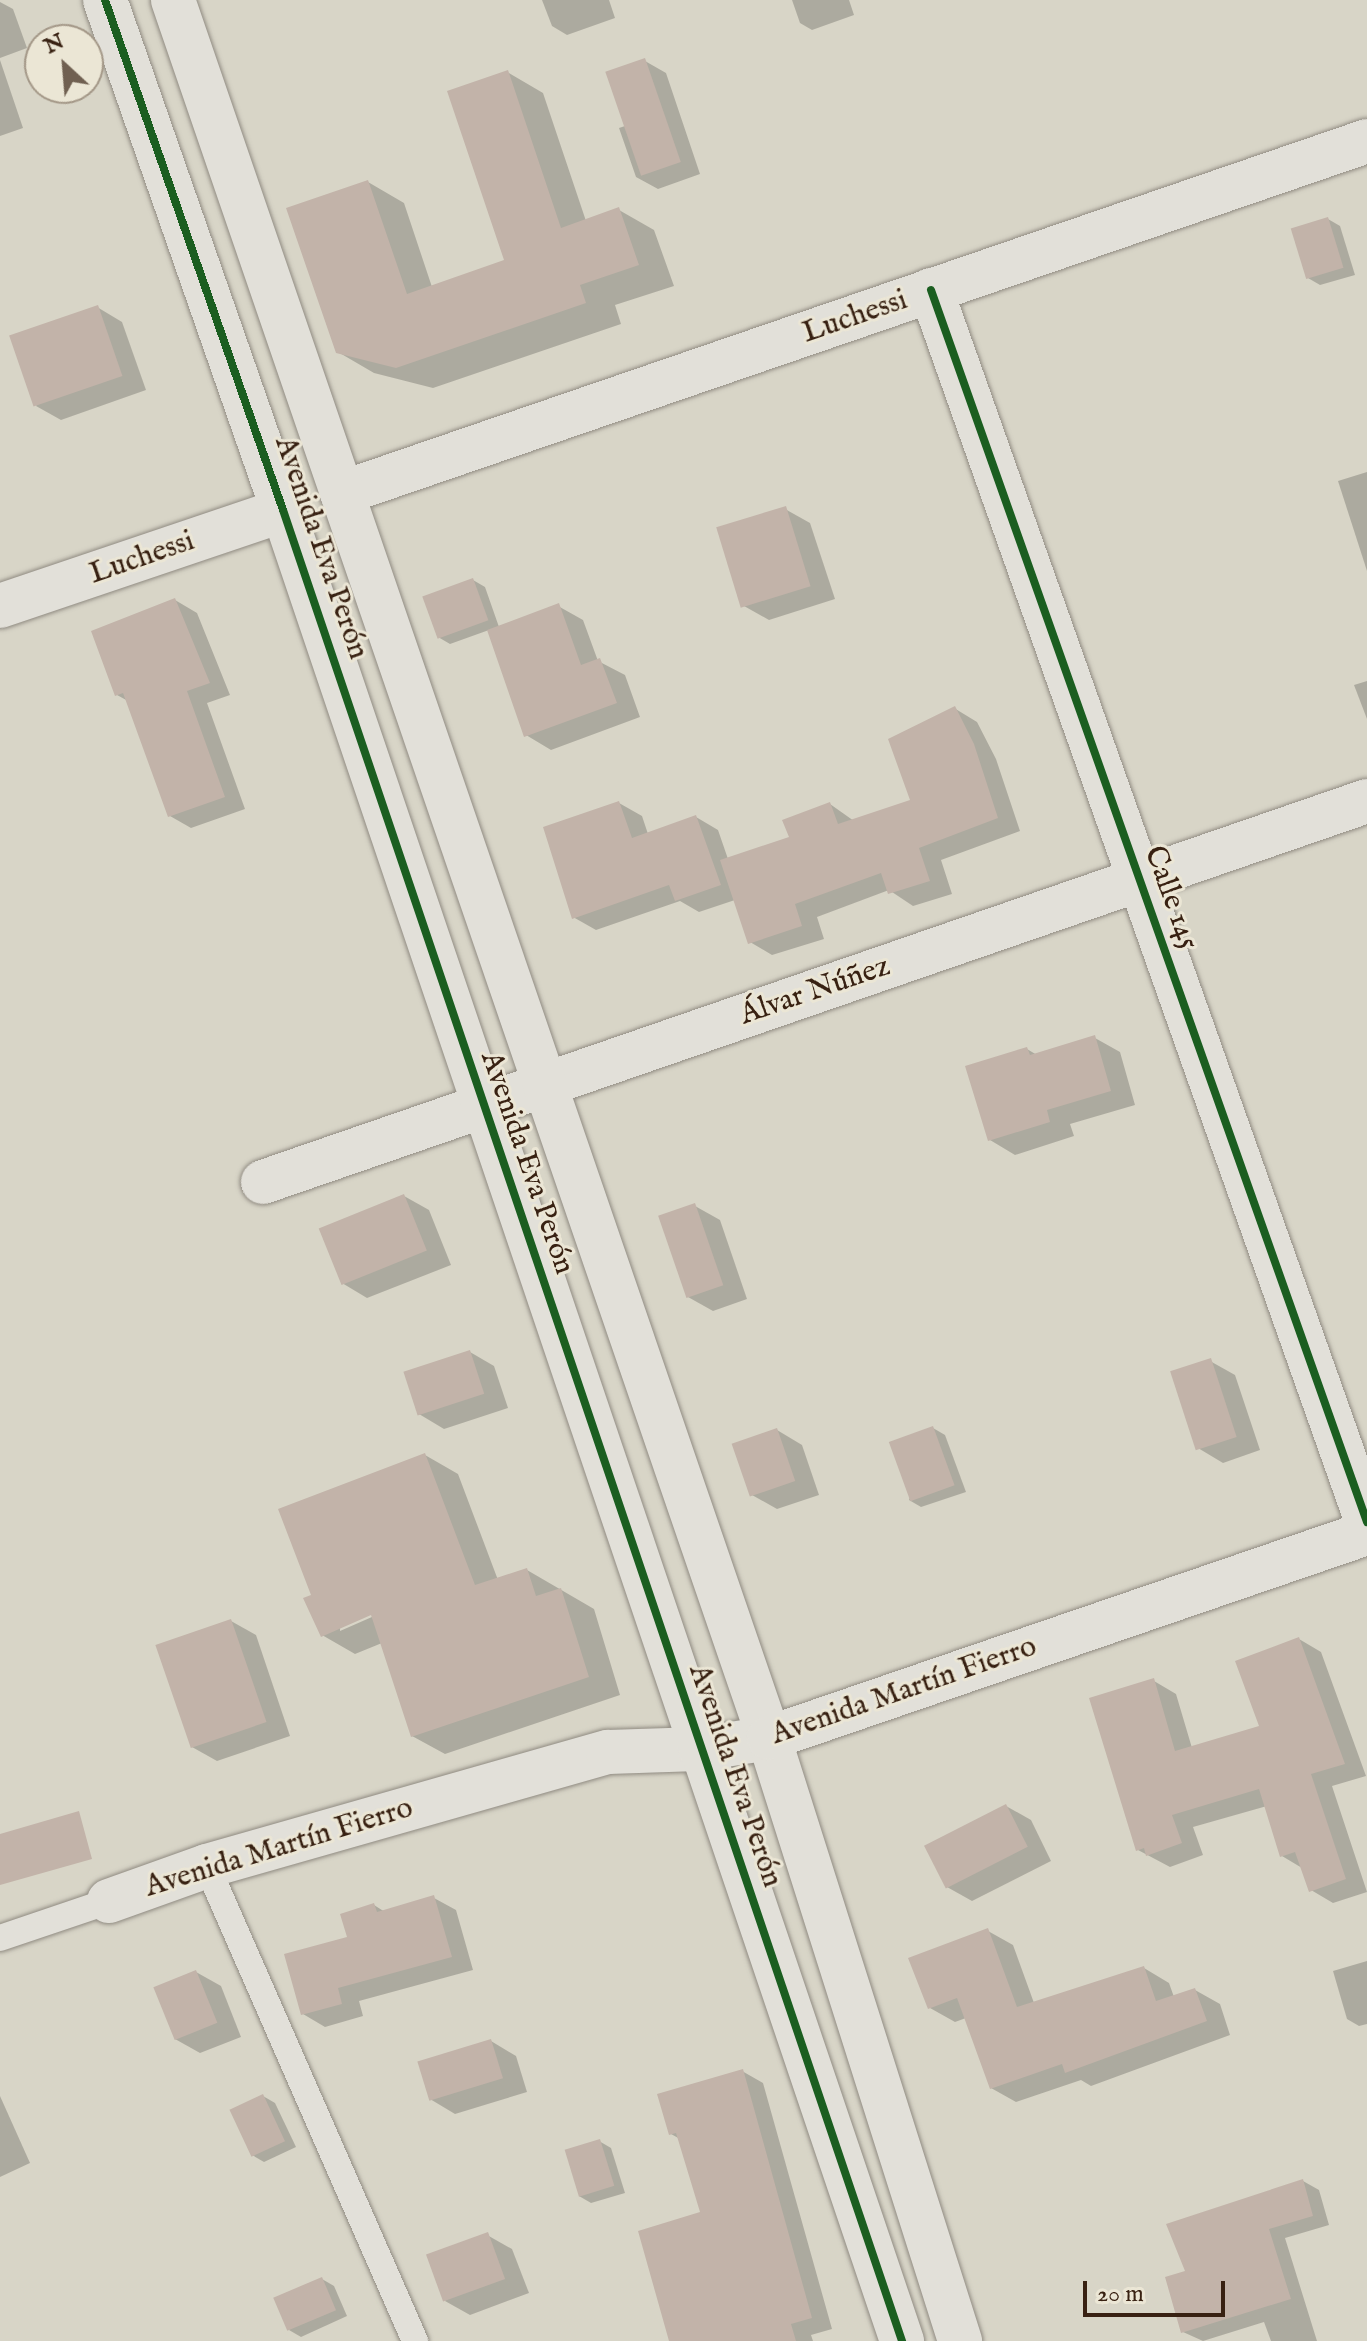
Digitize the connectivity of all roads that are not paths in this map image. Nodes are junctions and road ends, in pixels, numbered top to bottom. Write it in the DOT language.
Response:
graph roads {
  1 [pos="105,0"];
  2 [pos="173,0"];
  3 [pos="1367,141"];
  4 [pos="931,290"];
  5 [pos="342,493"];
  6 [pos="283,510"];
  7 [pos="0,606"];
  8 [pos="1367,801"];
  9 [pos="1139,879"];
  10 [pos="545,1084"];
  11 [pos="482,1106"];
  12 [pos="263,1182"];
  13 [pos="1367,1522"];
  14 [pos="1367,1533"];
  15 [pos="769,1738"];
  16 [pos="700,1749"];
  17 [pos="207,1866"];
  18 [pos="109,1901"];
  19 [pos="0,1938"];
  20 [pos="415,2341"];
  21 [pos="902,2341"];
  22 [pos="960,2341"];
  1 -- 6 [label="street, Avenida Eva Perón"];
  2 -- 5 [label="street, Avenida Eva Perón"];
  3 -- 4 [label="street, Luchessi"];
  4 -- 5 [label="street, Luchessi"];
  4 -- 9 [label="street, Calle 145"];
  5 -- 10 [label="street, Avenida Eva Perón"];
  6 -- 7 [label="street, Luchessi"];
  6 -- 11 [label="street, Avenida Eva Perón"];
  8 -- 9 [label="street, Álvar Núñez"];
  9 -- 10 [label="street, Álvar Núñez"];
  9 -- 13 [label="street, Calle 145"];
  10 -- 11 [label="street, Álvar Núñez"];
  10 -- 15 [label="street, Avenida Eva Perón"];
  11 -- 12 [label="street, Álvar Núñez"];
  11 -- 16 [label="street, Avenida Eva Perón"];
  14 -- 15 [label="street, Avenida Martín Fierro"];
  15 -- 16 [label="street, Avenida Martín Fierro"];
  15 -- 22 [label="street, Avenida Eva Perón"];
  16 -- 17 [label="street, Avenida Martín Fierro"];
  16 -- 21 [label="street, Avenida Eva Perón"];
  17 -- 18 [label="street, Avenida Martín Fierro"];
  17 -- 20 [label="lane"];
  18 -- 19 [label="lane"];
}
